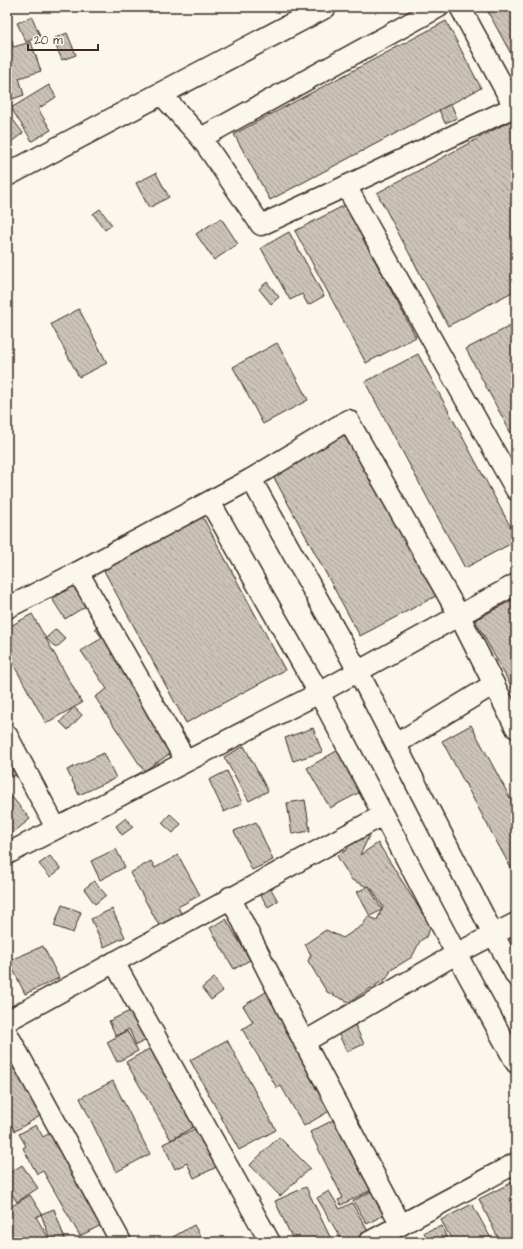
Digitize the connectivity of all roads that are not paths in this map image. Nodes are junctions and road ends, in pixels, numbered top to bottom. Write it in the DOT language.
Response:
graph roads {
  1 [pos="325,7"];
  2 [pos="439,7"];
  3 [pos="460,7"];
  4 [pos="161,94"];
  5 [pos="515,108"];
  6 [pos="201,138"];
  7 [pos="7,175"];
  8 [pos="346,186"];
  9 [pos="251,479"];
  10 [pos="516,490"];
  11 [pos="210,502"];
  12 [pos="78,572"];
  13 [pos="516,584"];
  14 [pos="7,608"];
  15 [pos="459,615"];
  16 [pos="358,671"];
  17 [pos="494,684"];
  18 [pos="319,693"];
  19 [pos="516,728"];
  20 [pos="7,735"];
  21 [pos="396,744"];
  22 [pos="186,761"];
  23 [pos="383,814"];
  24 [pos="56,828"];
  25 [pos="7,854"];
  26 [pos="230,898"];
  27 [pos="516,923"];
  28 [pos="494,935"];
  29 [pos="456,954"];
  30 [pos="114,962"];
  31 [pos="516,976"];
  32 [pos="7,1021"];
  33 [pos="7,1033"];
  34 [pos="304,1042"];
  35 [pos="516,1063"];
  36 [pos="516,1163"];
  37 [pos="401,1224"];
  38 [pos="117,1241"];
  39 [pos="270,1242"];
  40 [pos="369,1242"];
  1 -- 4 [label="main road"];
  2 -- 6 [label="street"];
  3 -- 5 [label="street"];
  4 -- 6 [label="street"];
  4 -- 7 [label="main road"];
  5 -- 8 [label="street"];
  6 -- 8 [label="street"];
  8 -- 10 [label="street"];
  9 -- 11 [label="street"];
  9 -- 15 [label="street"];
  9 -- 16 [label="street"];
  11 -- 12 [label="street"];
  11 -- 18 [label="street"];
  12 -- 14 [label="street"];
  12 -- 22 [label="street"];
  13 -- 15 [label="street"];
  15 -- 16 [label="street"];
  15 -- 17 [label="street"];
  16 -- 18 [label="street"];
  16 -- 21 [label="street"];
  17 -- 19 [label="street"];
  17 -- 21 [label="street"];
  18 -- 22 [label="street"];
  18 -- 23 [label="street"];
  20 -- 24 [label="street"];
  21 -- 28 [label="street"];
  22 -- 24 [label="street"];
  23 -- 26 [label="street"];
  23 -- 29 [label="street"];
  24 -- 25 [label="street"];
  26 -- 30 [label="street"];
  26 -- 34 [label="street"];
  27 -- 28 [label="street"];
  28 -- 29 [label="street"];
  28 -- 31 [label="street"];
  29 -- 34 [label="street"];
  29 -- 35 [label="street"];
  30 -- 32 [label="street"];
  30 -- 39 [label="street"];
  33 -- 38 [label="street"];
  34 -- 37 [label="street"];
  36 -- 37 [label="street"];
  37 -- 40 [label="street"];
}
